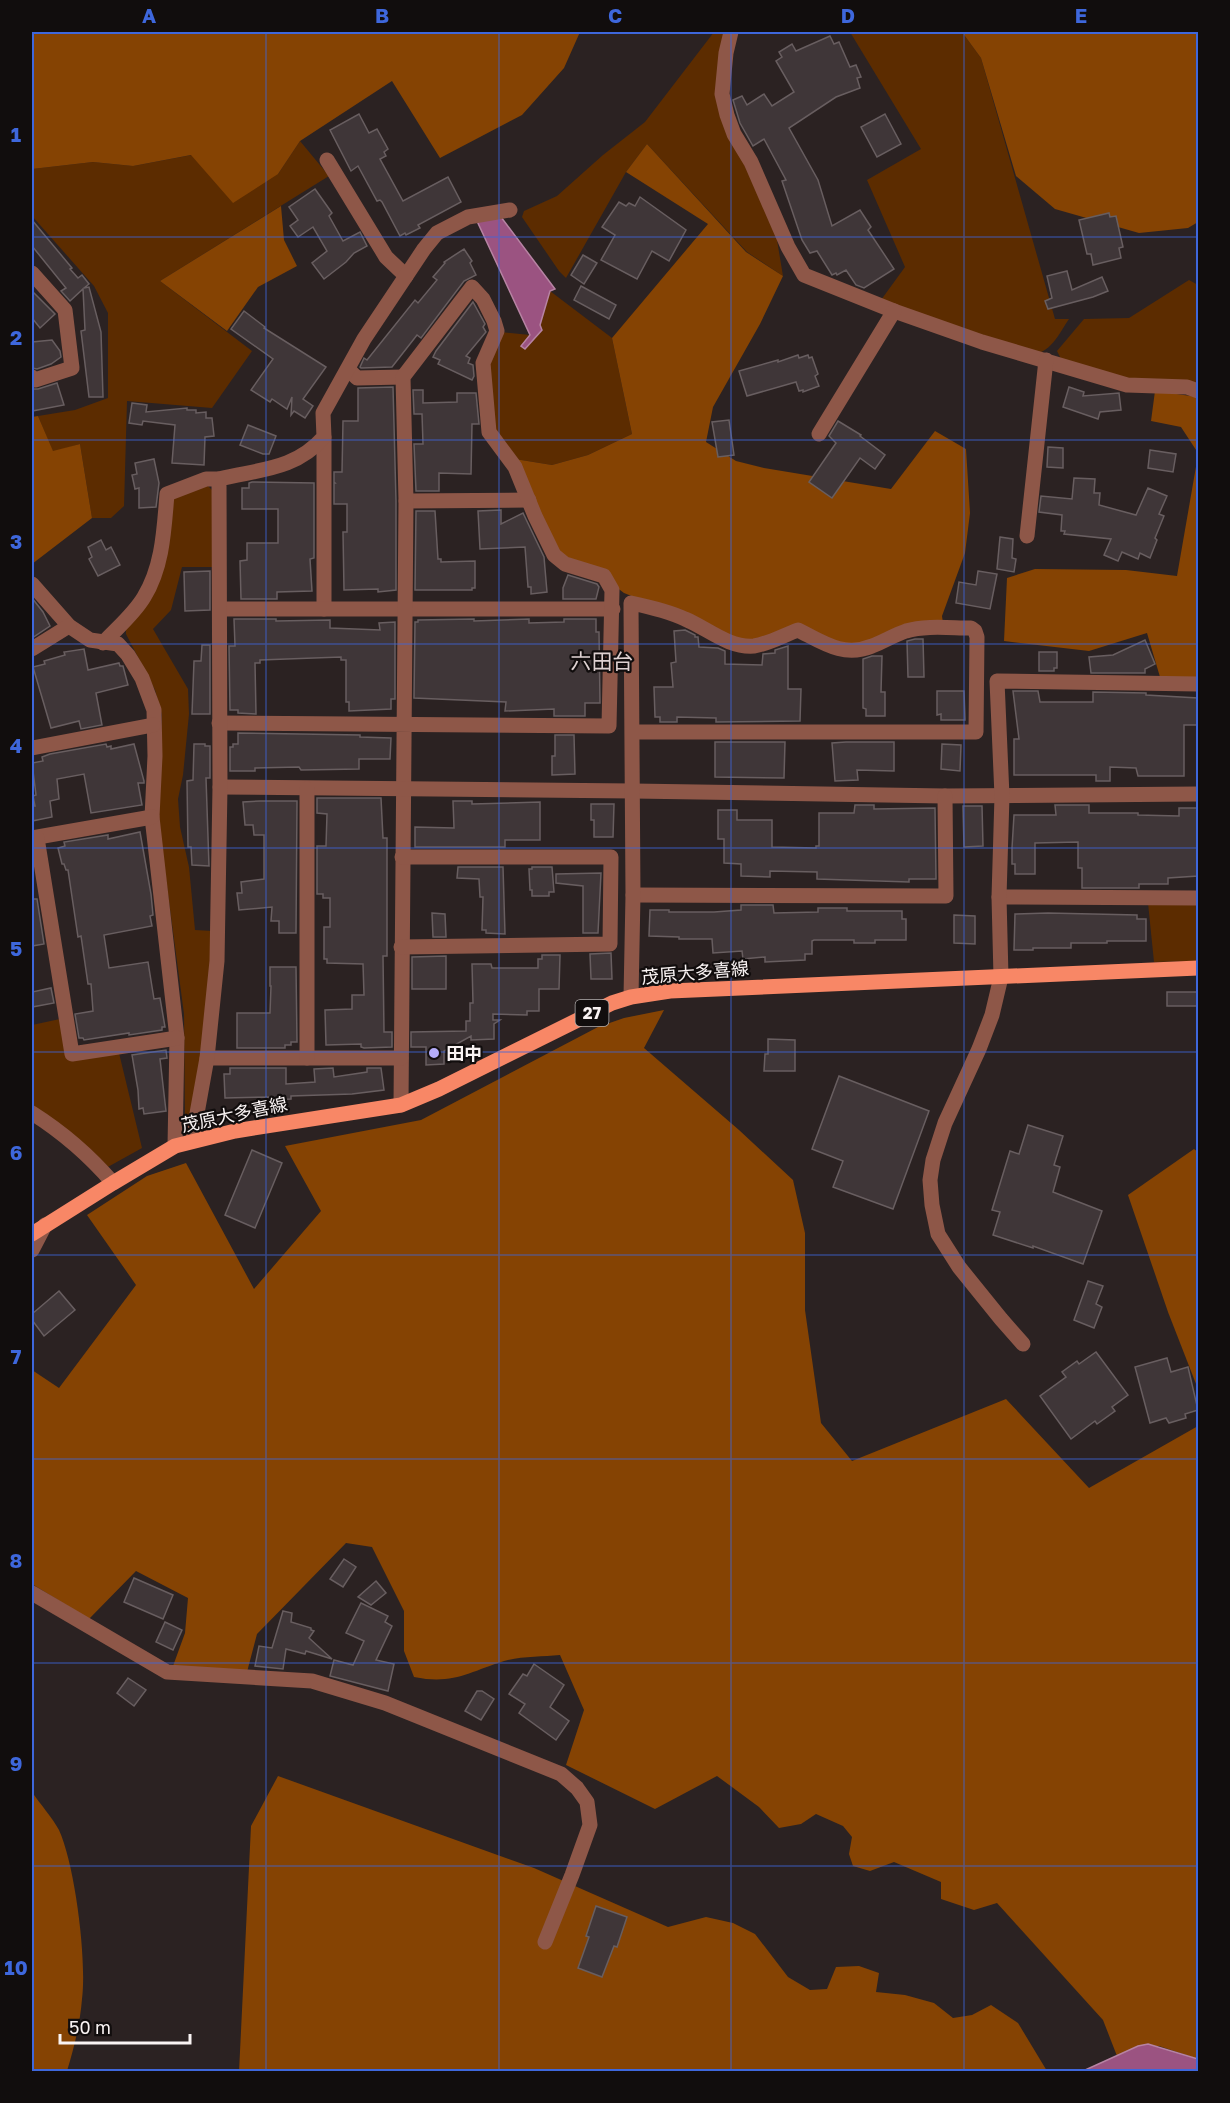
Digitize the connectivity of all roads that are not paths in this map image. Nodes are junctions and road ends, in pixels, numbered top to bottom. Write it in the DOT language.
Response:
graph roads {
  1 [pos="731,32"];
  2 [pos="327,159"];
  3 [pos="510,210"];
  4 [pos="32,273"];
  5 [pos="406,276"];
  6 [pos="894,311"];
  7 [pos="1046,360"];
  8 [pos="348,369"];
  9 [pos="32,376"];
  10 [pos="403,377"];
  11 [pos="1198,391"];
  12 [pos="819,434"];
  13 [pos="324,437"];
  14 [pos="219,479"];
  15 [pos="405,501"];
  16 [pos="529,501"];
  17 [pos="1027,536"];
  18 [pos="32,584"];
  19 [pos="220,609"];
  20 [pos="324,609"];
  21 [pos="613,609"];
  22 [pos="404,610"];
  23 [pos="69,626"];
  24 [pos="104,643"];
  25 [pos="32,649"];
  26 [pos="1198,684"];
  27 [pos="219,723"];
  28 [pos="153,725"];
  29 [pos="403,725"];
  30 [pos="632,732"];
  31 [pos="32,748"];
  32 [pos="220,787"];
  33 [pos="307,789"];
  34 [pos="403,789"];
  35 [pos="633,790"];
  36 [pos="1198,794"];
  37 [pos="945,796"];
  38 [pos="1002,796"];
  39 [pos="152,818"];
  40 [pos="34,838"];
  41 [pos="402,857"];
  42 [pos="633,895"];
  43 [pos="999,897"];
  44 [pos="1198,898"];
  45 [pos="401,948"];
  46 [pos="1198,968"];
  47 [pos="1001,977"];
  48 [pos="631,997"];
  49 [pos="177,1038"];
  50 [pos="207,1058"];
  51 [pos="307,1058"];
  52 [pos="401,1058"];
  53 [pos="401,1105"];
  54 [pos="32,1113"];
  55 [pos="192,1141"];
  56 [pos="175,1146"];
  57 [pos="112,1183"];
  58 [pos="45,1226"];
  59 [pos="32,1234"];
  60 [pos="32,1250"];
  61 [pos="1023,1344"];
  62 [pos="32,1593"];
  63 [pos="545,1942"];
  1 -- 6 [label="street"];
  2 -- 5 [label="street"];
  3 -- 5 [label="street"];
  4 -- 9 [label="street"];
  5 -- 8 [label="street"];
  6 -- 7 [label="street"];
  6 -- 12 [label="street"];
  7 -- 11 [label="street"];
  7 -- 17 [label="street"];
  8 -- 10 [label="street"];
  8 -- 13 [label="street"];
  10 -- 15 [label="street"];
  10 -- 16 [label="street"];
  13 -- 14 [label="street"];
  13 -- 20 [label="street"];
  14 -- 19 [label="street"];
  14 -- 24 [label="street"];
  15 -- 16 [label="street"];
  15 -- 22 [label="street"];
  16 -- 21 [label="street"];
  18 -- 23 [label="street"];
  19 -- 20 [label="street"];
  19 -- 27 [label="street"];
  20 -- 22 [label="street"];
  21 -- 22 [label="street"];
  21 -- 29 [label="street"];
  22 -- 29 [label="street"];
  23 -- 24 [label="street"];
  23 -- 25 [label="street"];
  24 -- 28 [label="street"];
  26 -- 38 [label="street"];
  27 -- 29 [label="street"];
  27 -- 32 [label="street"];
  28 -- 31 [label="street"];
  28 -- 39 [label="street"];
  29 -- 34 [label="street"];
  30 -- 30 [label="street"];
  30 -- 35 [label="street"];
  32 -- 33 [label="street"];
  32 -- 50 [label="street"];
  33 -- 34 [label="street"];
  33 -- 51 [label="street"];
  34 -- 35 [label="street"];
  34 -- 41 [label="street"];
  35 -- 37 [label="street"];
  35 -- 42 [label="street"];
  36 -- 38 [label="street"];
  37 -- 38 [label="street"];
  37 -- 42 [label="street"];
  38 -- 43 [label="street"];
  39 -- 40 [label="street"];
  39 -- 49 [label="street"];
  40 -- 49 [label="street"];
  41 -- 45 [label="street"];
  41 -- 45 [label="street"];
  42 -- 48 [label="street"];
  43 -- 44 [label="street"];
  43 -- 47 [label="street"];
  45 -- 52 [label="street"];
  46 -- 47 [label="main road, 茂原大多喜線 / 27"];
  47 -- 48 [label="main road, 茂原大多喜線 / 27"];
  47 -- 61 [label="street"];
  48 -- 53 [label="main road, 茂原大多喜線 / 27"];
  49 -- 56 [label="street"];
  50 -- 51 [label="street"];
  50 -- 55 [label="street"];
  51 -- 52 [label="street"];
  52 -- 53 [label="street"];
  53 -- 55 [label="main road, 茂原大多喜線 / 27"];
  54 -- 57 [label="street"];
  55 -- 56 [label="main road, 茂原大多喜線 / 27"];
  56 -- 57 [label="main road, 茂原大多喜線 / 27"];
  57 -- 58 [label="main road, 茂原大多喜線 / 27"];
  58 -- 59 [label="main road, 茂原大多喜線 / 27"];
  58 -- 60 [label="street"];
  62 -- 63 [label="street"];
}
